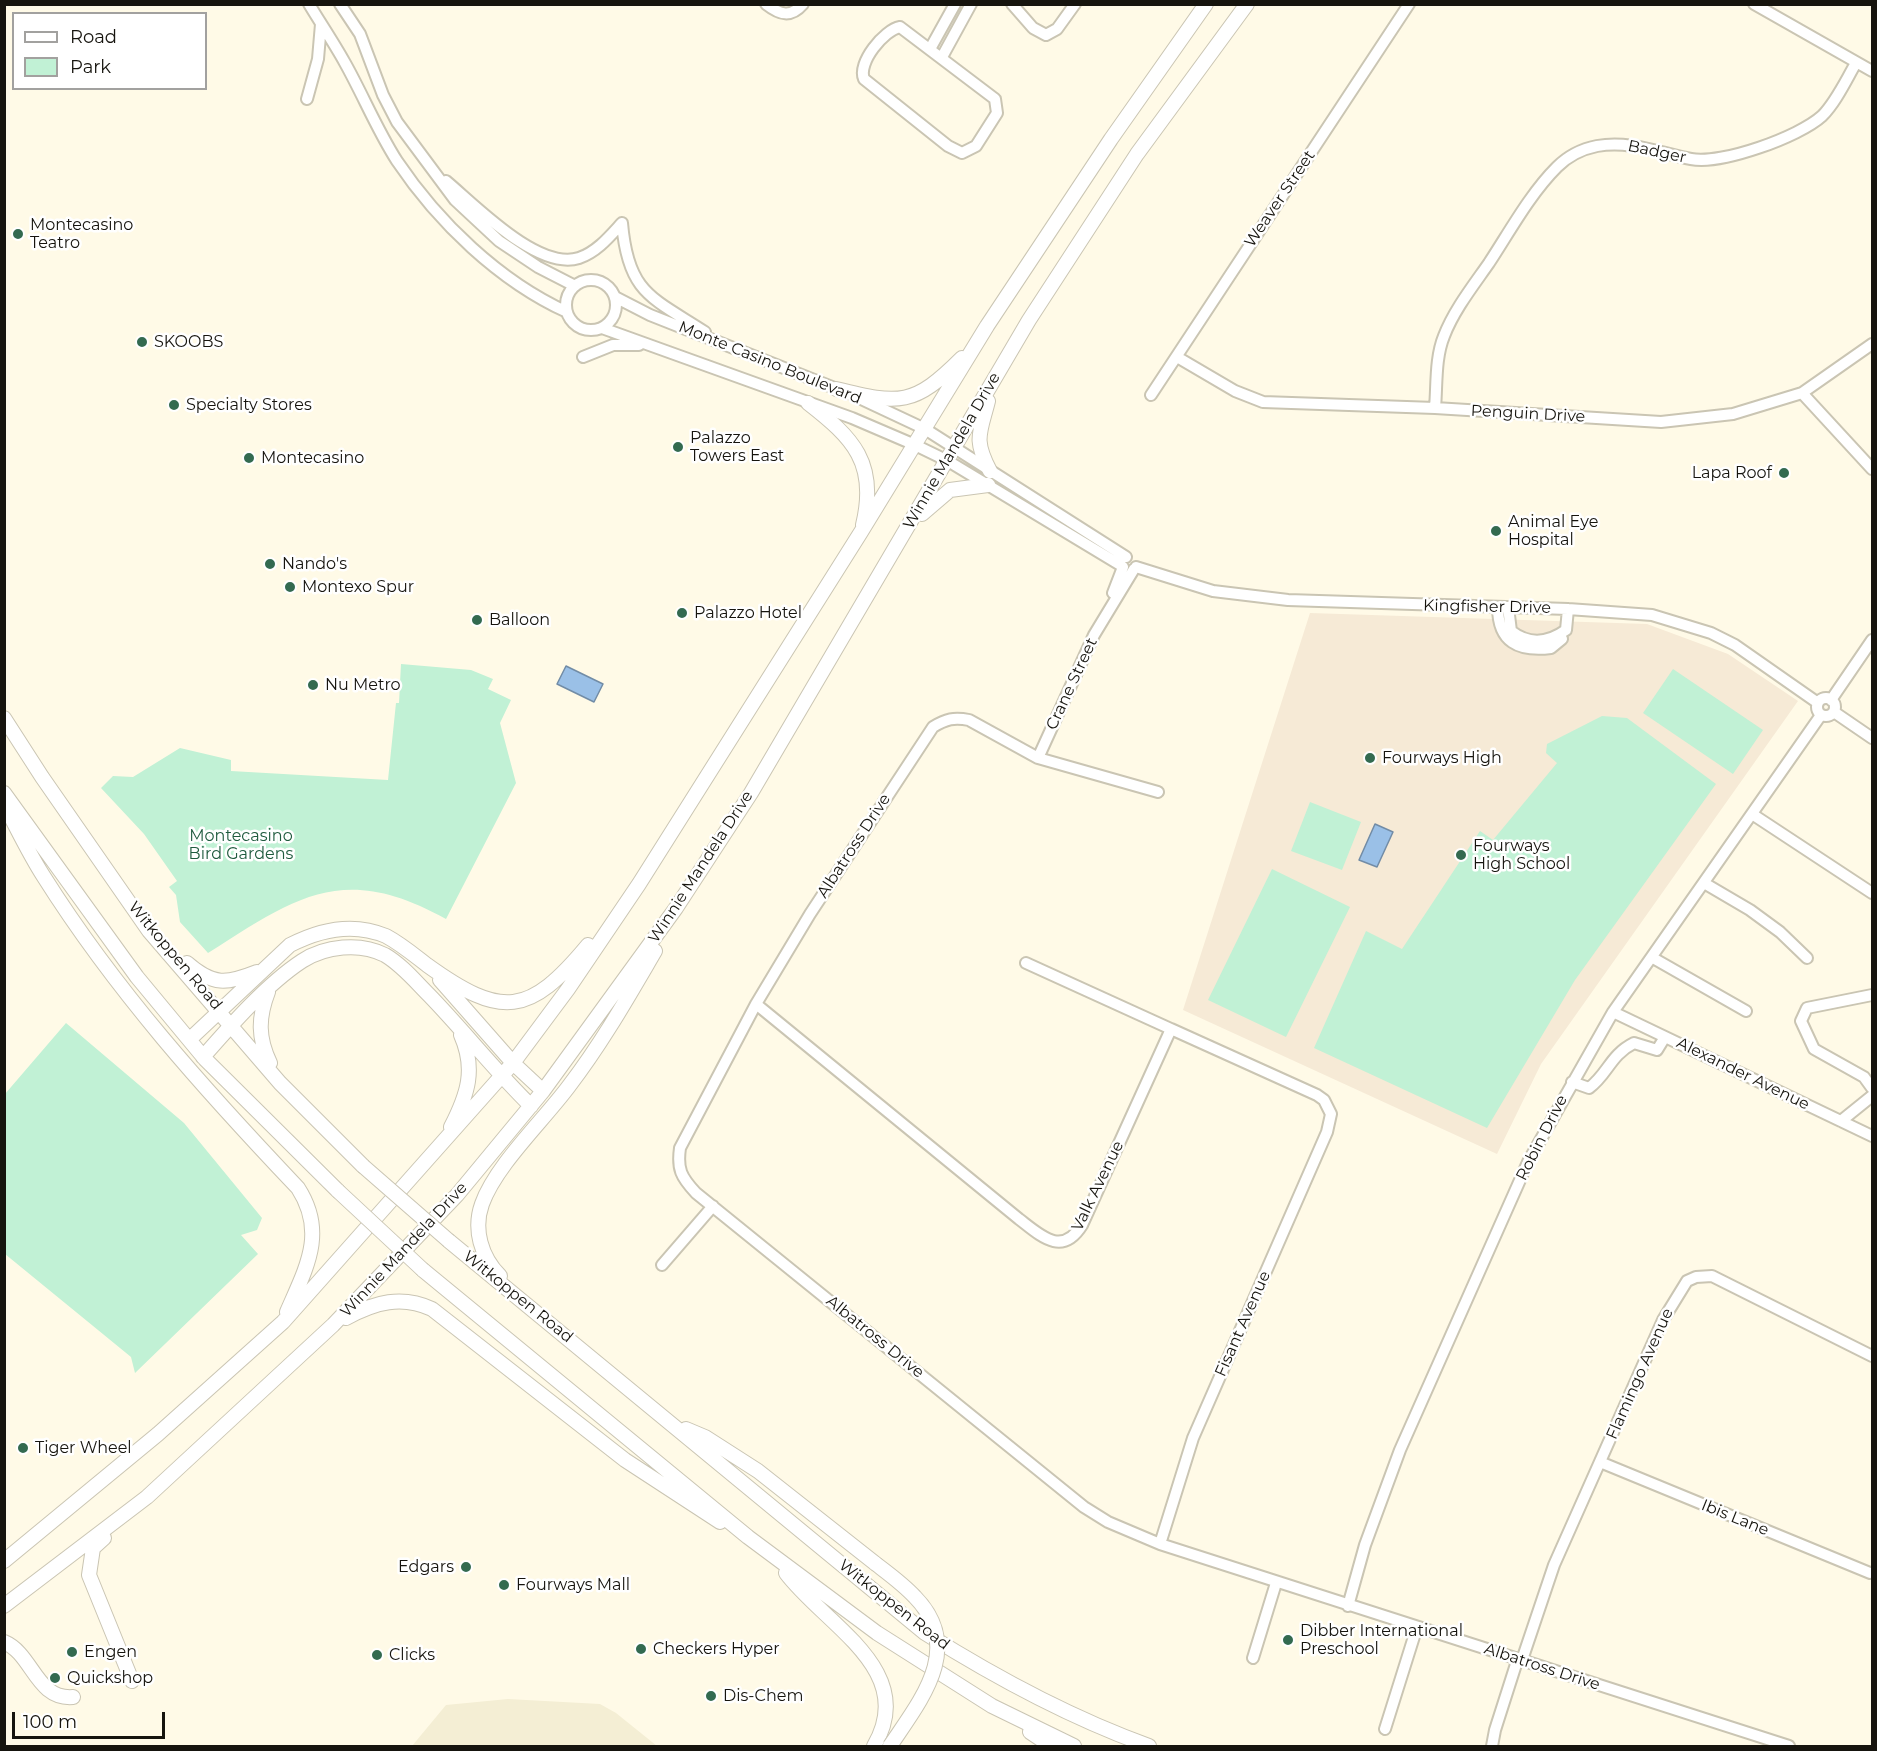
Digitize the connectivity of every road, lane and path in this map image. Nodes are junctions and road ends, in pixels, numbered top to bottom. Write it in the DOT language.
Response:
graph roads {
  1 [pos="309,4"];
  2 [pos="340,4"];
  3 [pos="766,4"];
  4 [pos="803,4"];
  5 [pos="1012,4"];
  6 [pos="1075,4"];
  7 [pos="1206,4"];
  8 [pos="1247,4"];
  9 [pos="1409,4"];
  10 [pos="1754,4"];
  11 [pos="955,5"];
  12 [pos="969,9"];
  13 [pos="321,24"];
  14 [pos="930,49"];
  15 [pos="942,57"];
  16 [pos="1856,63"];
  17 [pos="1872,71"];
  18 [pos="307,99"];
  19 [pos="431,168"];
  20 [pos="575,286"];
  21 [pos="615,297"];
  22 [pos="567,312"];
  23 [pos="987,326"];
  24 [pos="602,328"];
  25 [pos="1872,344"];
  26 [pos="727,346"];
  27 [pos="663,349"];
  28 [pos="583,357"];
  29 [pos="1177,357"];
  30 [pos="992,381"];
  31 [pos="836,389"];
  32 [pos="1802,393"];
  33 [pos="1151,395"];
  34 [pos="808,403"];
  35 [pos="1435,408"];
  36 [pos="925,429"];
  37 [pos="915,445"];
  38 [pos="951,455"];
  39 [pos="1872,469"];
  40 [pos="990,471"];
  41 [pos="988,485"];
  42 [pos="1017,486"];
  43 [pos="1010,498"];
  44 [pos="1046,512"];
  45 [pos="861,532"];
  46 [pos="904,535"];
  47 [pos="1128,565"];
  48 [pos="1503,607"];
  49 [pos="1568,609"];
  50 [pos="1872,640"];
  51 [pos="1831,700"];
  52 [pos="1818,703"];
  53 [pos="1834,712"];
  54 [pos="1821,715"];
  55 [pos="4,718"];
  56 [pos="1872,738"];
  57 [pos="1038,758"];
  58 [pos="1158,792"];
  59 [pos="4,793"];
  60 [pos="4,804"];
  61 [pos="1752,814"];
  62 [pos="639,884"];
  63 [pos="1704,884"];
  64 [pos="1872,893"];
  65 [pos="676,908"];
  66 [pos="149,931"];
  67 [pos="1653,958"];
  68 [pos="1807,958"];
  69 [pos="425,963"];
  70 [pos="1026,963"];
  71 [pos="263,969"];
  72 [pos="270,988"];
  73 [pos="1872,995"];
  74 [pos="756,1004"];
  75 [pos="221,1011"];
  76 [pos="1746,1011"];
  77 [pos="1613,1012"];
  78 [pos="455,1022"];
  79 [pos="233,1026"];
  80 [pos="1172,1029"];
  81 [pos="1665,1037"];
  82 [pos="190,1039"];
  83 [pos="203,1057"];
  84 [pos="513,1063"];
  85 [pos="502,1077"];
  86 [pos="1572,1082"];
  87 [pos="280,1083"];
  88 [pos="1872,1088"];
  89 [pos="543,1091"];
  90 [pos="1872,1096"];
  91 [pos="531,1106"];
  92 [pos="1841,1121"];
  93 [pos="1872,1136"];
  94 [pos="439,1149"];
  95 [pos="713,1206"];
  96 [pos="662,1265"];
  97 [pos="537,1313"];
  98 [pos="283,1322"];
  99 [pos="333,1325"];
  100 [pos="1872,1356"];
  101 [pos="675,1425"];
  102 [pos="1600,1462"];
  103 [pos="147,1497"];
  104 [pos="748,1537"];
  105 [pos="1160,1544"];
  106 [pos="774,1557"];
  107 [pos="4,1561"];
  108 [pos="1872,1574"];
  109 [pos="1276,1583"];
  110 [pos="4,1606"];
  111 [pos="1348,1606"];
  112 [pos="1417,1627"];
  113 [pos="4,1642"];
  114 [pos="1253,1658"];
  115 [pos="1520,1659"];
  116 [pos="132,1681"];
  117 [pos="73,1697"];
  118 [pos="992,1706"];
  119 [pos="1385,1729"];
  120 [pos="1122,1742"];
  121 [pos="874,1746"];
  122 [pos="890,1746"];
  123 [pos="1051,1746"];
  124 [pos="1074,1746"];
  125 [pos="1143,1746"];
  126 [pos="1492,1746"];
  127 [pos="1789,1746"];
  1 -- 13 [label="street"];
  2 -- 19 [label="street"];
  3 -- 4 [label="street"];
  5 -- 6 [label="street"];
  7 -- 23 [label="main road, Winnie Mandela Drive"];
  8 -- 30 [label="main road, Winnie Mandela Drive"];
  9 -- 29 [label="street, Weaver Street"];
  10 -- 16 [label="street"];
  11 -- 12 [label="street"];
  11 -- 14 [label="street"];
  12 -- 15 [label="street"];
  13 -- 18 [label="street"];
  13 -- 22 [label="street"];
  14 -- 15 [label="street"];
  14 -- 15 [label="street"];
  16 -- 17 [label="street"];
  16 -- 35 [label="street, Badger"];
  19 -- 20 [label="street"];
  19 -- 26 [label="street"];
  20 -- 21 [label="street"];
  20 -- 22 [label="street"];
  21 -- 24 [label="street"];
  21 -- 26 [label="street, Monte Casino Boulevard"];
  22 -- 24 [label="street"];
  23 -- 31 [label="main road"];
  23 -- 36 [label="main road, Winnie Mandela Drive"];
  24 -- 27 [label="street, Monte Casino Boulevard"];
  25 -- 32 [label="street, Penguin Drive"];
  26 -- 31 [label="street, Monte Casino Boulevard"];
  27 -- 28 [label="street"];
  27 -- 34 [label="street, Monte Casino Boulevard"];
  29 -- 33 [label="street, Weaver Street"];
  29 -- 35 [label="street, Penguin Drive"];
  30 -- 38 [label="main road, Winnie Mandela Drive"];
  30 -- 40 [label="main road"];
  31 -- 36 [label="street, Monte Casino Boulevard"];
  32 -- 35 [label="street, Penguin Drive"];
  32 -- 39 [label="street"];
  34 -- 37 [label="street, Monte Casino Boulevard"];
  34 -- 45 [label="main road"];
  36 -- 37 [label="main road, Winnie Mandela Drive"];
  36 -- 38 [label="street, Monte Casino Boulevard"];
  37 -- 38 [label="street, Monte Casino Boulevard"];
  37 -- 45 [label="main road, Winnie Mandela Drive"];
  38 -- 40 [label="street, Kingfisher Drive"];
  38 -- 41 [label="street, Kingfisher Drive"];
  38 -- 46 [label="main road, Winnie Mandela Drive"];
  40 -- 42 [label="street, Kingfisher Drive"];
  41 -- 43 [label="street, Kingfisher Drive"];
  41 -- 46 [label="main road"];
  42 -- 43 [label="street"];
  42 -- 44 [label="street, Kingfisher Drive"];
  43 -- 44 [label="street, Kingfisher Drive"];
  44 -- 47 [label="street, Kingfisher Drive"];
  45 -- 62 [label="main road, Winnie Mandela Drive"];
  46 -- 65 [label="main road, Winnie Mandela Drive"];
  47 -- 48 [label="street, Kingfisher Drive"];
  47 -- 57 [label="street, Crane Street"];
  48 -- 49 [label="street, Kingfisher Drive"];
  48 -- 49 [label="street"];
  49 -- 52 [label="street, Kingfisher Drive"];
  50 -- 51 [label="street"];
  51 -- 52 [label="street"];
  51 -- 53 [label="street"];
  52 -- 54 [label="street"];
  53 -- 54 [label="street"];
  53 -- 56 [label="street"];
  54 -- 61 [label="street, Robin Drive"];
  55 -- 66 [label="main road, Witkoppen Road"];
  57 -- 58 [label="street, Albatross Drive"];
  57 -- 74 [label="street, Albatross Drive"];
  59 -- 82 [label="main road, Witkoppen Road"];
  60 -- 98 [label="main road"];
  61 -- 63 [label="street, Robin Drive"];
  61 -- 64 [label="street"];
  62 -- 69 [label="main road"];
  62 -- 84 [label="main road, Winnie Mandela Drive"];
  63 -- 67 [label="street, Robin Drive"];
  63 -- 68 [label="street"];
  65 -- 89 [label="main road, Winnie Mandela Drive"];
  65 -- 97 [label="main road"];
  66 -- 71 [label="main road"];
  66 -- 75 [label="main road, Witkoppen Road"];
  67 -- 76 [label="street"];
  67 -- 77 [label="street, Robin Drive"];
  69 -- 71 [label="main road"];
  69 -- 84 [label="main road"];
  70 -- 80 [label="street"];
  71 -- 75 [label="main road"];
  72 -- 78 [label="main road"];
  72 -- 79 [label="main road"];
  72 -- 87 [label="main road"];
  73 -- 88 [label="street"];
  74 -- 80 [label="street, Valk Avenue"];
  74 -- 95 [label="street, Albatross Drive"];
  75 -- 79 [label="main road, Witkoppen Road"];
  75 -- 82 [label="main road"];
  77 -- 81 [label="street, Alexander Avenue"];
  77 -- 86 [label="street, Robin Drive"];
  78 -- 85 [label="main road"];
  78 -- 94 [label="main road"];
  79 -- 83 [label="main road"];
  79 -- 87 [label="main road, Witkoppen Road"];
  80 -- 105 [label="street, Fisant Avenue"];
  81 -- 86 [label="street"];
  81 -- 92 [label="street, Alexander Avenue"];
  82 -- 83 [label="main road, Witkoppen Road"];
  83 -- 104 [label="main road, Witkoppen Road, bridge"];
  84 -- 85 [label="main road, Winnie Mandela Drive"];
  84 -- 89 [label="main road"];
  85 -- 91 [label="main road"];
  85 -- 94 [label="main road, Winnie Mandela Drive"];
  86 -- 111 [label="street, Robin Drive"];
  87 -- 97 [label="main road, Witkoppen Road, bridge"];
  89 -- 91 [label="main road, Winnie Mandela Drive"];
  90 -- 92 [label="street"];
  91 -- 99 [label="main road, Winnie Mandela Drive"];
  92 -- 93 [label="street, Alexander Avenue"];
  94 -- 98 [label="main road, Winnie Mandela Drive"];
  95 -- 96 [label="street"];
  95 -- 105 [label="street, Albatross Drive"];
  97 -- 101 [label="main road, Witkoppen Road"];
  98 -- 107 [label="main road, Winnie Mandela Drive"];
  99 -- 103 [label="main road, Winnie Mandela Drive"];
  99 -- 104 [label="main road"];
  100 -- 102 [label="street, Flamingo Avenue"];
  101 -- 120 [label="main road, Witkoppen Road"];
  101 -- 122 [label="main road, bridge"];
  102 -- 108 [label="street, Ibis Lane"];
  102 -- 115 [label="street, Flamingo Avenue"];
  103 -- 110 [label="main road, Winnie Mandela Drive"];
  103 -- 116 [label="main road"];
  104 -- 106 [label="main road, Witkoppen Road"];
  105 -- 109 [label="street, Albatross Drive"];
  106 -- 118 [label="main road, Witkoppen Road"];
  106 -- 121 [label="main road"];
  109 -- 111 [label="street, Albatross Drive"];
  109 -- 114 [label="street"];
  111 -- 112 [label="street, Albatross Drive"];
  112 -- 115 [label="street, Albatross Drive"];
  112 -- 119 [label="street"];
  113 -- 117 [label="main road"];
  115 -- 126 [label="street, Flamingo Avenue"];
  115 -- 127 [label="street, Albatross Drive"];
  118 -- 123 [label="main road"];
  118 -- 124 [label="main road, Witkoppen Road"];
  120 -- 125 [label="main road, Witkoppen Road"];
}
